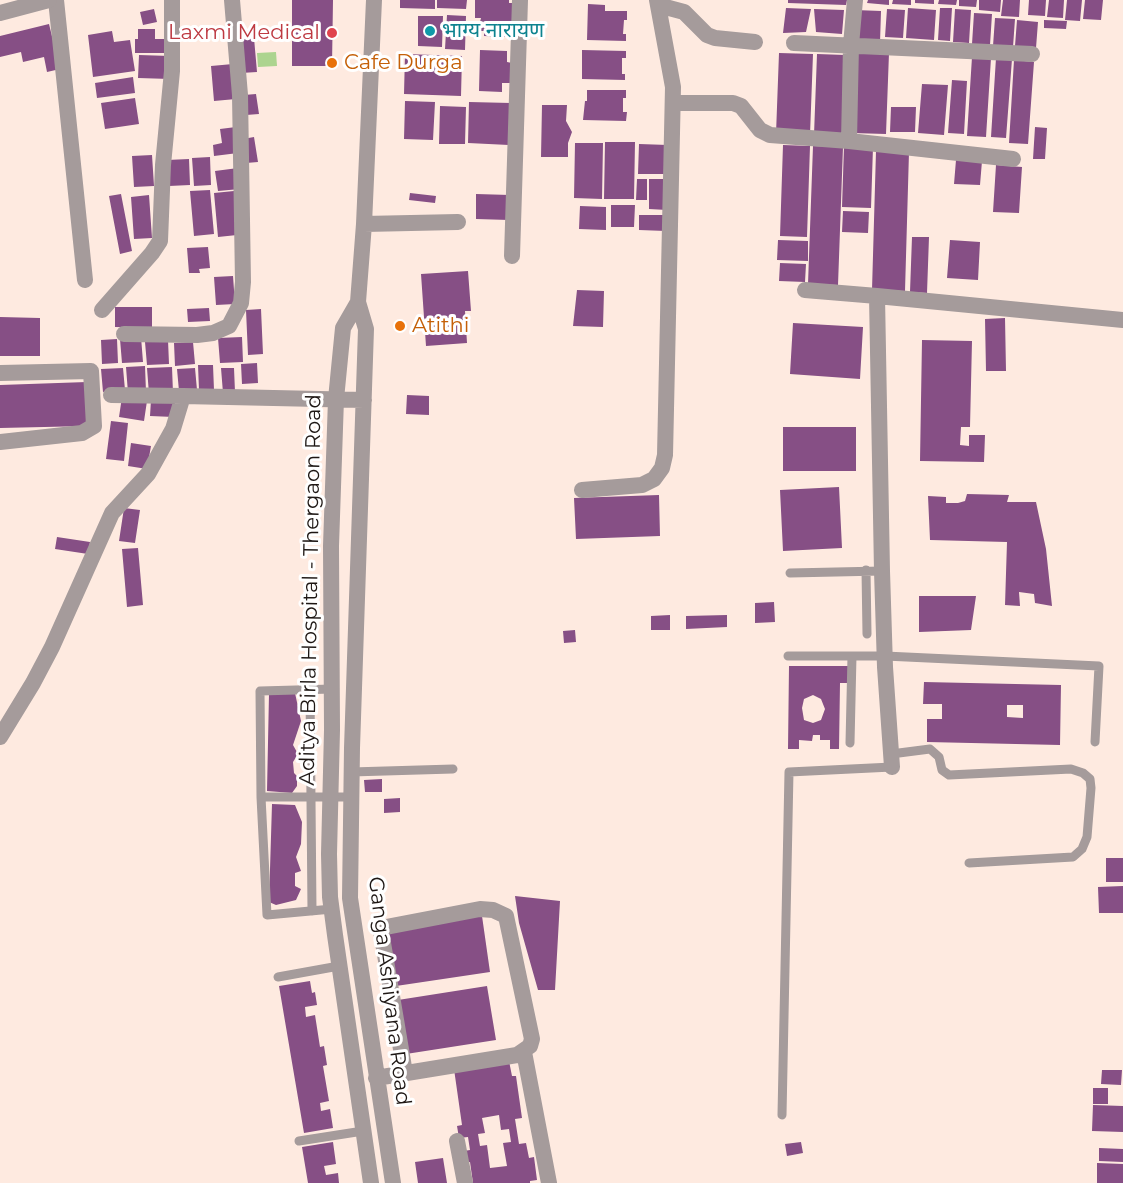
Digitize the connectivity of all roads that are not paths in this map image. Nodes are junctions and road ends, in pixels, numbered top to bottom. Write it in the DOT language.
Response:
graph roads {
  1 [pos="49,0"];
  2 [pos="56,0"];
  3 [pos="172,0"];
  4 [pos="232,0"];
  5 [pos="374,0"];
  6 [pos="520,0"];
  7 [pos="855,0"];
  8 [pos="658,2"];
  9 [pos="0,14"];
  10 [pos="755,42"];
  11 [pos="794,43"];
  12 [pos="851,45"];
  13 [pos="1032,54"];
  14 [pos="673,103"];
  15 [pos="849,141"];
  16 [pos="1013,159"];
  17 [pos="458,222"];
  18 [pos="364,224"];
  19 [pos="512,256"];
  20 [pos="85,280"];
  21 [pos="805,290"];
  22 [pos="877,296"];
  23 [pos="358,302"];
  24 [pos="102,310"];
  25 [pos="1123,320"];
  26 [pos="124,334"];
  27 [pos="0,373"];
  28 [pos="111,395"];
  29 [pos="183,396"];
  30 [pos="336,399"];
  31 [pos="364,400"];
  32 [pos="0,442"];
  33 [pos="582,490"];
  34 [pos="874,571"];
  35 [pos="790,573"];
  36 [pos="867,634"];
  37 [pos="788,656"];
  38 [pos="852,656"];
  39 [pos="885,656"];
  40 [pos="332,689"];
  41 [pos="310,690"];
  42 [pos="0,737"];
  43 [pos="1095,742"];
  44 [pos="850,743"];
  45 [pos="892,760"];
  46 [pos="453,769"];
  47 [pos="351,772"];
  48 [pos="310,796"];
  49 [pos="331,796"];
  50 [pos="261,797"];
  51 [pos="351,797"];
  52 [pos="969,863"];
  53 [pos="332,909"];
  54 [pos="312,911"];
  55 [pos="339,966"];
  56 [pos="278,977"];
  57 [pos="524,1052"];
  58 [pos="405,1073"];
  59 [pos="376,1078"];
  60 [pos="356,1080"];
  61 [pos="782,1115"];
  62 [pos="363,1131"];
  63 [pos="299,1141"];
  64 [pos="457,1142"];
  65 [pos="371,1183"];
  66 [pos="393,1183"];
  67 [pos="465,1183"];
  68 [pos="549,1183"];
  1 -- 9 [label="street"];
  2 -- 20 [label="street"];
  3 -- 24 [label="street"];
  4 -- 26 [label="street"];
  5 -- 18 [label="street, Aditya Birla Hospital - Thergaon Road"];
  6 -- 19 [label="street"];
  7 -- 12 [label="street"];
  8 -- 10 [label="street"];
  8 -- 14 [label="street"];
  11 -- 12 [label="street"];
  12 -- 13 [label="street"];
  12 -- 15 [label="street"];
  14 -- 15 [label="street"];
  14 -- 33 [label="street"];
  15 -- 16 [label="street"];
  17 -- 18 [label="street"];
  18 -- 23 [label="street, Aditya Birla Hospital - Thergaon Road"];
  21 -- 22 [label="street"];
  22 -- 25 [label="street"];
  22 -- 34 [label="street"];
  23 -- 30 [label="street, Aditya Birla Hospital - Thergaon Road"];
  23 -- 31 [label="street, Ganga Ashiyana Road"];
  27 -- 32 [label="street"];
  28 -- 29 [label="street"];
  29 -- 30 [label="street"];
  29 -- 42 [label="street"];
  30 -- 31 [label="street"];
  30 -- 40 [label="street, Aditya Birla Hospital - Thergaon Road"];
  31 -- 47 [label="street, Ganga Ashiyana Road"];
  34 -- 35 [label="lane"];
  34 -- 36 [label="lane"];
  34 -- 39 [label="street"];
  37 -- 38 [label="lane"];
  38 -- 39 [label="lane"];
  38 -- 44 [label="lane"];
  39 -- 43 [label="lane"];
  39 -- 45 [label="street"];
  40 -- 41 [label="lane"];
  40 -- 49 [label="street, Aditya Birla Hospital - Thergaon Road"];
  41 -- 48 [label="lane"];
  41 -- 50 [label="lane"];
  45 -- 52 [label="lane"];
  45 -- 61 [label="lane"];
  46 -- 47 [label="lane"];
  47 -- 51 [label="street, Ganga Ashiyana Road"];
  48 -- 49 [label="lane"];
  48 -- 50 [label="lane"];
  48 -- 54 [label="lane"];
  49 -- 51 [label="lane"];
  49 -- 53 [label="street, Aditya Birla Hospital - Thergaon Road"];
  50 -- 54 [label="lane"];
  51 -- 59 [label="street, Ganga Ashiyana Road"];
  53 -- 54 [label="lane"];
  53 -- 55 [label="street, Aditya Birla Hospital - Thergaon Road"];
  55 -- 56 [label="lane"];
  55 -- 60 [label="street, Aditya Birla Hospital - Thergaon Road"];
  57 -- 58 [label="street"];
  57 -- 58 [label="street"];
  57 -- 68 [label="street"];
  58 -- 59 [label="street"];
  59 -- 60 [label="lane"];
  59 -- 66 [label="street, Ganga Ashiyana Road"];
  60 -- 62 [label="street, Aditya Birla Hospital - Thergaon Road"];
  62 -- 63 [label="lane"];
  62 -- 65 [label="street, Aditya Birla Hospital - Thergaon Road"];
  64 -- 67 [label="street"];
}
